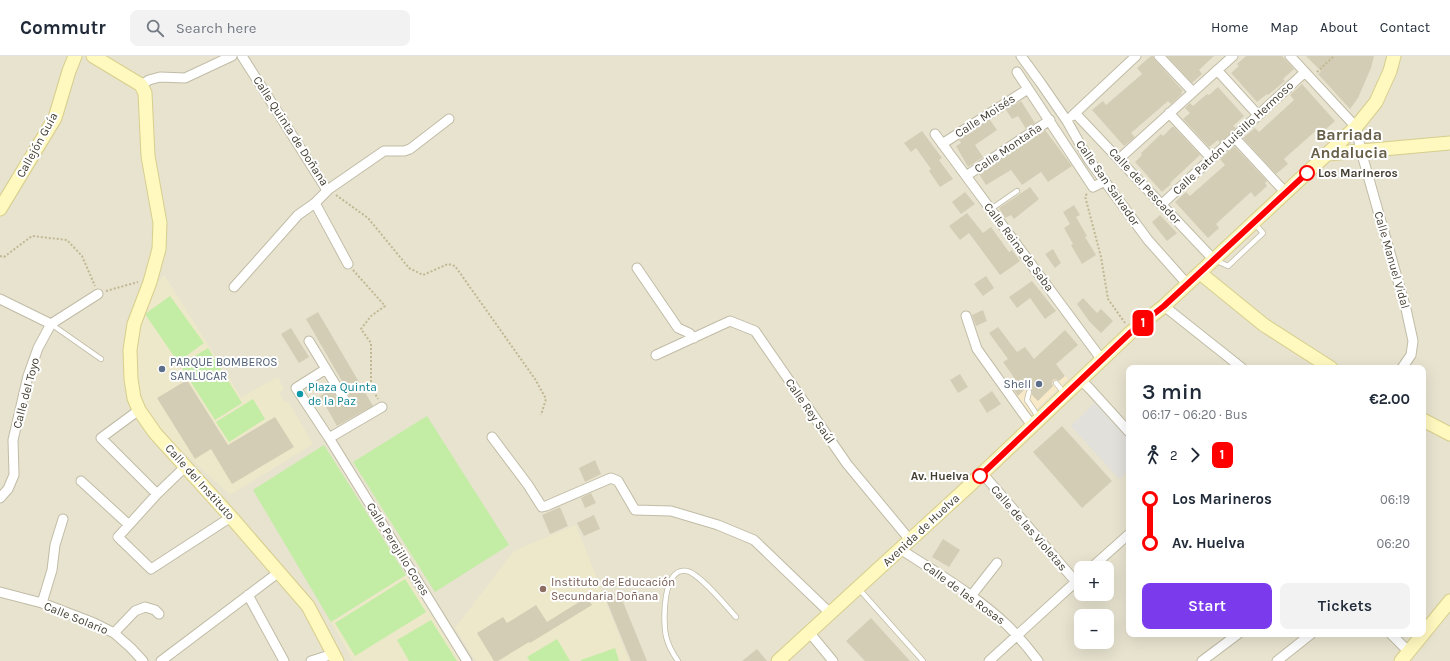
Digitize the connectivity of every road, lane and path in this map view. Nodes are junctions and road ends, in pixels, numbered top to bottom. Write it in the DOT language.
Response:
graph roads {
  1 [pos="75,56"];
  2 [pos="93,56"];
  3 [pos="232,56"];
  4 [pos="242,56"];
  5 [pos="1021,56"];
  6 [pos="1136,56"];
  7 [pos="1159,56"];
  8 [pos="1233,56"];
  9 [pos="1290,56"];
  10 [pos="1334,56"];
  11 [pos="1394,56"];
  12 [pos="1217,70"];
  13 [pos="1017,72"];
  14 [pos="1308,75"];
  15 [pos="141,85"];
  16 [pos="1028,89"];
  17 [pos="1193,92"];
  18 [pos="1075,113"];
  19 [pos="1169,114"];
  20 [pos="1258,114"];
  21 [pos="449,119"];
  22 [pos="1050,120"];
  23 [pos="1066,121"];
  24 [pos="1356,127"];
  25 [pos="935,134"];
  26 [pos="1234,137"];
  27 [pos="1450,143"];
  28 [pos="942,144"];
  29 [pos="1361,151"];
  30 [pos="1328,154"];
  31 [pos="1211,158"];
  32 [pos="1119,159"];
  33 [pos="966,176"];
  34 [pos="1105,181"];
  35 [pos="1093,187"];
  36 [pos="329,189"];
  37 [pos="1017,191"];
  38 [pos="1286,193"];
  39 [pos="315,203"];
  40 [pos="1162,204"];
  41 [pos="0,209"];
  42 [pos="990,209"];
  43 [pos="0,256"];
  44 [pos="1214,260"];
  45 [pos="348,264"];
  46 [pos="637,268"];
  47 [pos="1200,273"];
  48 [pos="150,282"];
  49 [pos="1188,285"];
  50 [pos="234,287"];
  51 [pos="98,294"];
  52 [pos="0,299"];
  53 [pos="1164,306"];
  54 [pos="966,316"];
  55 [pos="51,324"];
  56 [pos="1131,332"];
  57 [pos="694,338"];
  58 [pos="309,341"];
  59 [pos="656,355"];
  60 [pos="101,359"];
  61 [pos="1102,360"];
  62 [pos="1238,365"];
  63 [pos="1326,365"];
  64 [pos="1404,365"];
  65 [pos="326,369"];
  66 [pos="1080,380"];
  67 [pos="1056,384"];
  68 [pos="1029,392"];
  69 [pos="1065,394"];
  70 [pos="346,402"];
  71 [pos="382,407"];
  72 [pos="139,410"];
  73 [pos="541,415"];
  74 [pos="1036,421"];
  75 [pos="1426,422"];
  76 [pos="1126,429"];
  77 [pos="1450,434"];
  78 [pos="492,437"];
  79 [pos="329,438"];
  80 [pos="186,466"];
  81 [pos="982,473"];
  82 [pos="81,480"];
  83 [pos="157,494"];
  84 [pos="0,498"];
  85 [pos="231,517"];
  86 [pos="63,519"];
  87 [pos="129,525"];
  88 [pos="1126,537"];
  89 [pos="910,540"];
  90 [pos="900,548"];
  91 [pos="1099,561"];
  92 [pos="997,563"];
  93 [pos="279,572"];
  94 [pos="1074,576"];
  95 [pos="1074,584"];
  96 [pos="858,588"];
  97 [pos="0,592"];
  98 [pos="248,595"];
  99 [pos="971,596"];
  100 [pos="1450,601"];
  101 [pos="42,603"];
  102 [pos="830,613"];
  103 [pos="159,614"];
  104 [pos="736,617"];
  105 [pos="1426,630"];
  106 [pos="809,632"];
  107 [pos="114,633"];
  108 [pos="1017,635"];
  109 [pos="1234,637"];
  110 [pos="1307,637"];
  111 [pos="1393,637"];
  112 [pos="1421,637"];
  113 [pos="1405,656"];
  114 [pos="335,657"];
  115 [pos="143,661"];
  116 [pos="162,661"];
  117 [pos="284,661"];
  118 [pos="311,661"];
  119 [pos="467,661"];
  120 [pos="678,661"];
  121 [pos="778,661"];
  122 [pos="833,661"];
  123 [pos="923,661"];
  124 [pos="989,661"];
  125 [pos="1038,661"];
  126 [pos="1202,661"];
  127 [pos="1277,661"];
  1 -- 41 [label="street, Callejón Guía"];
  2 -- 15 [label="street"];
  3 -- 15 [label="street"];
  4 -- 36 [label="street, Calle Quinta de Doñana"];
  5 -- 23 [label="street, Calle San Salvador"];
  6 -- 18 [label="street"];
  7 -- 17 [label="street"];
  8 -- 12 [label="street"];
  9 -- 14 [label="street"];
  10 -- 14 [label="path"];
  11 -- 24 [label="street, Avenida de Huelva"];
  12 -- 17 [label="street"];
  12 -- 20 [label="street"];
  13 -- 16 [label="street"];
  14 -- 20 [label="street, Calle Patrón Luisillo Hermoso"];
  14 -- 24 [label="street"];
  15 -- 48 [label="street, Calle del Instituto"];
  16 -- 22 [label="street"];
  16 -- 28 [label="street, Calle Moisés"];
  17 -- 19 [label="street"];
  18 -- 23 [label="street"];
  18 -- 32 [label="street, Calle del Pescador"];
  19 -- 31 [label="street"];
  19 -- 32 [label="street"];
  20 -- 26 [label="street, Calle Patrón Luisillo Hermoso"];
  21 -- 36 [label="street"];
  22 -- 33 [label="street, Calle Montaña"];
  22 -- 35 [label="street"];
  23 -- 34 [label="street, Calle San Salvador"];
  24 -- 29 [label="street, Calle Manuel Vidal"];
  24 -- 30 [label="street, Avenida de Huelva"];
  25 -- 28 [label="street, Calle Reina de Saba"];
  26 -- 31 [label="street, Calle Patrón Luisillo Hermoso"];
  26 -- 38 [label="street"];
  27 -- 29 [label="street"];
  28 -- 33 [label="street, Calle Reina de Saba"];
  29 -- 30 [label="street"];
  29 -- 64 [label="street, Calle Manuel Vidal"];
  30 -- 38 [label="street, Avenida de Huelva"];
  31 -- 40 [label="street, Calle Patrón Luisillo Hermoso"];
  32 -- 40 [label="street, Calle del Pescador"];
  33 -- 42 [label="street, Calle Reina de Saba"];
  34 -- 35 [label="street"];
  34 -- 49 [label="street, Calle San Salvador"];
  35 -- 56 [label="path"];
  36 -- 39 [label="street, Calle Quinta de Doñana"];
  36 -- 73 [label="path"];
  37 -- 42 [label="lane"];
  38 -- 44 [label="street, Avenida de Huelva"];
  39 -- 45 [label="street, Calle Quinta de Doñana"];
  39 -- 50 [label="street, Calle Quinta de Doñana"];
  40 -- 44 [label="street, Calle del Pescador"];
  42 -- 61 [label="street, Calle Reina de Saba"];
  43 -- 51 [label="path"];
  44 -- 47 [label="street, Avenida de Huelva"];
  45 -- 71 [label="path"];
  46 -- 57 [label="street"];
  47 -- 49 [label="street, Avenida de Huelva"];
  47 -- 63 [label="street"];
  48 -- 51 [label="path"];
  48 -- 72 [label="street, Calle del Instituto"];
  49 -- 53 [label="street, Avenida de Huelva"];
  51 -- 55 [label="street, Calle del Toyo"];
  52 -- 55 [label="street"];
  53 -- 56 [label="street, Avenida de Huelva"];
  53 -- 62 [label="street"];
  54 -- 74 [label="street"];
  55 -- 60 [label="lane"];
  55 -- 84 [label="street, Calle del Toyo"];
  56 -- 61 [label="street, Avenida de Huelva"];
  57 -- 59 [label="street, Calle Rey Saúl"];
  57 -- 89 [label="street, Calle Rey Saúl"];
  58 -- 65 [label="street"];
  61 -- 66 [label="street, Avenida de Huelva"];
  65 -- 70 [label="street"];
  65 -- 79 [label="street"];
  66 -- 69 [label="street, Avenida de Huelva"];
  66 -- 76 [label="street"];
  67 -- 69 [label="lane"];
  68 -- 74 [label="lane"];
  69 -- 74 [label="street, Avenida de Huelva"];
  71 -- 79 [label="street"];
  72 -- 80 [label="street, Calle del Instituto"];
  72 -- 83 [label="street"];
  74 -- 81 [label="street, Avenida de Huelva"];
  75 -- 77 [label="street"];
  78 -- 102 [label="street"];
  79 -- 119 [label="street, Calle Perejillo Cores"];
  80 -- 83 [label="street"];
  80 -- 85 [label="street, Calle del Instituto"];
  81 -- 89 [label="street, Avenida de Huelva"];
  81 -- 94 [label="street, Calle de las Violetas"];
  82 -- 87 [label="street"];
  83 -- 87 [label="street"];
  85 -- 87 [label="street"];
  85 -- 93 [label="street, Calle del Instituto"];
  86 -- 101 [label="street"];
  88 -- 91 [label="street"];
  89 -- 90 [label="street, Avenida de Huelva"];
  90 -- 96 [label="street, Avenida de Huelva"];
  90 -- 99 [label="street, Calle de las Rosas"];
  92 -- 99 [label="street"];
  93 -- 98 [label="street"];
  93 -- 114 [label="street, Calle del Instituto"];
  95 -- 108 [label="street"];
  96 -- 102 [label="street, Avenida de Huelva"];
  96 -- 123 [label="lane"];
  97 -- 101 [label="street, Calle Solario"];
  98 -- 116 [label="street"];
  98 -- 117 [label="street"];
  99 -- 108 [label="street, Calle de las Rosas"];
  100 -- 105 [label="street"];
  101 -- 107 [label="street, Calle Solario"];
  102 -- 106 [label="street, Avenida de Huelva"];
  103 -- 107 [label="street"];
  104 -- 120 [label="lane"];
  106 -- 121 [label="street, Avenida de Huelva"];
  106 -- 122 [label="street"];
  107 -- 115 [label="street, Calle Solario"];
  108 -- 124 [label="street"];
  108 -- 125 [label="street, Calle de las Rosas"];
  109 -- 126 [label="street"];
  110 -- 127 [label="street"];
  111 -- 113 [label="street"];
  112 -- 113 [label="street"];
  114 -- 118 [label="street"];
}
